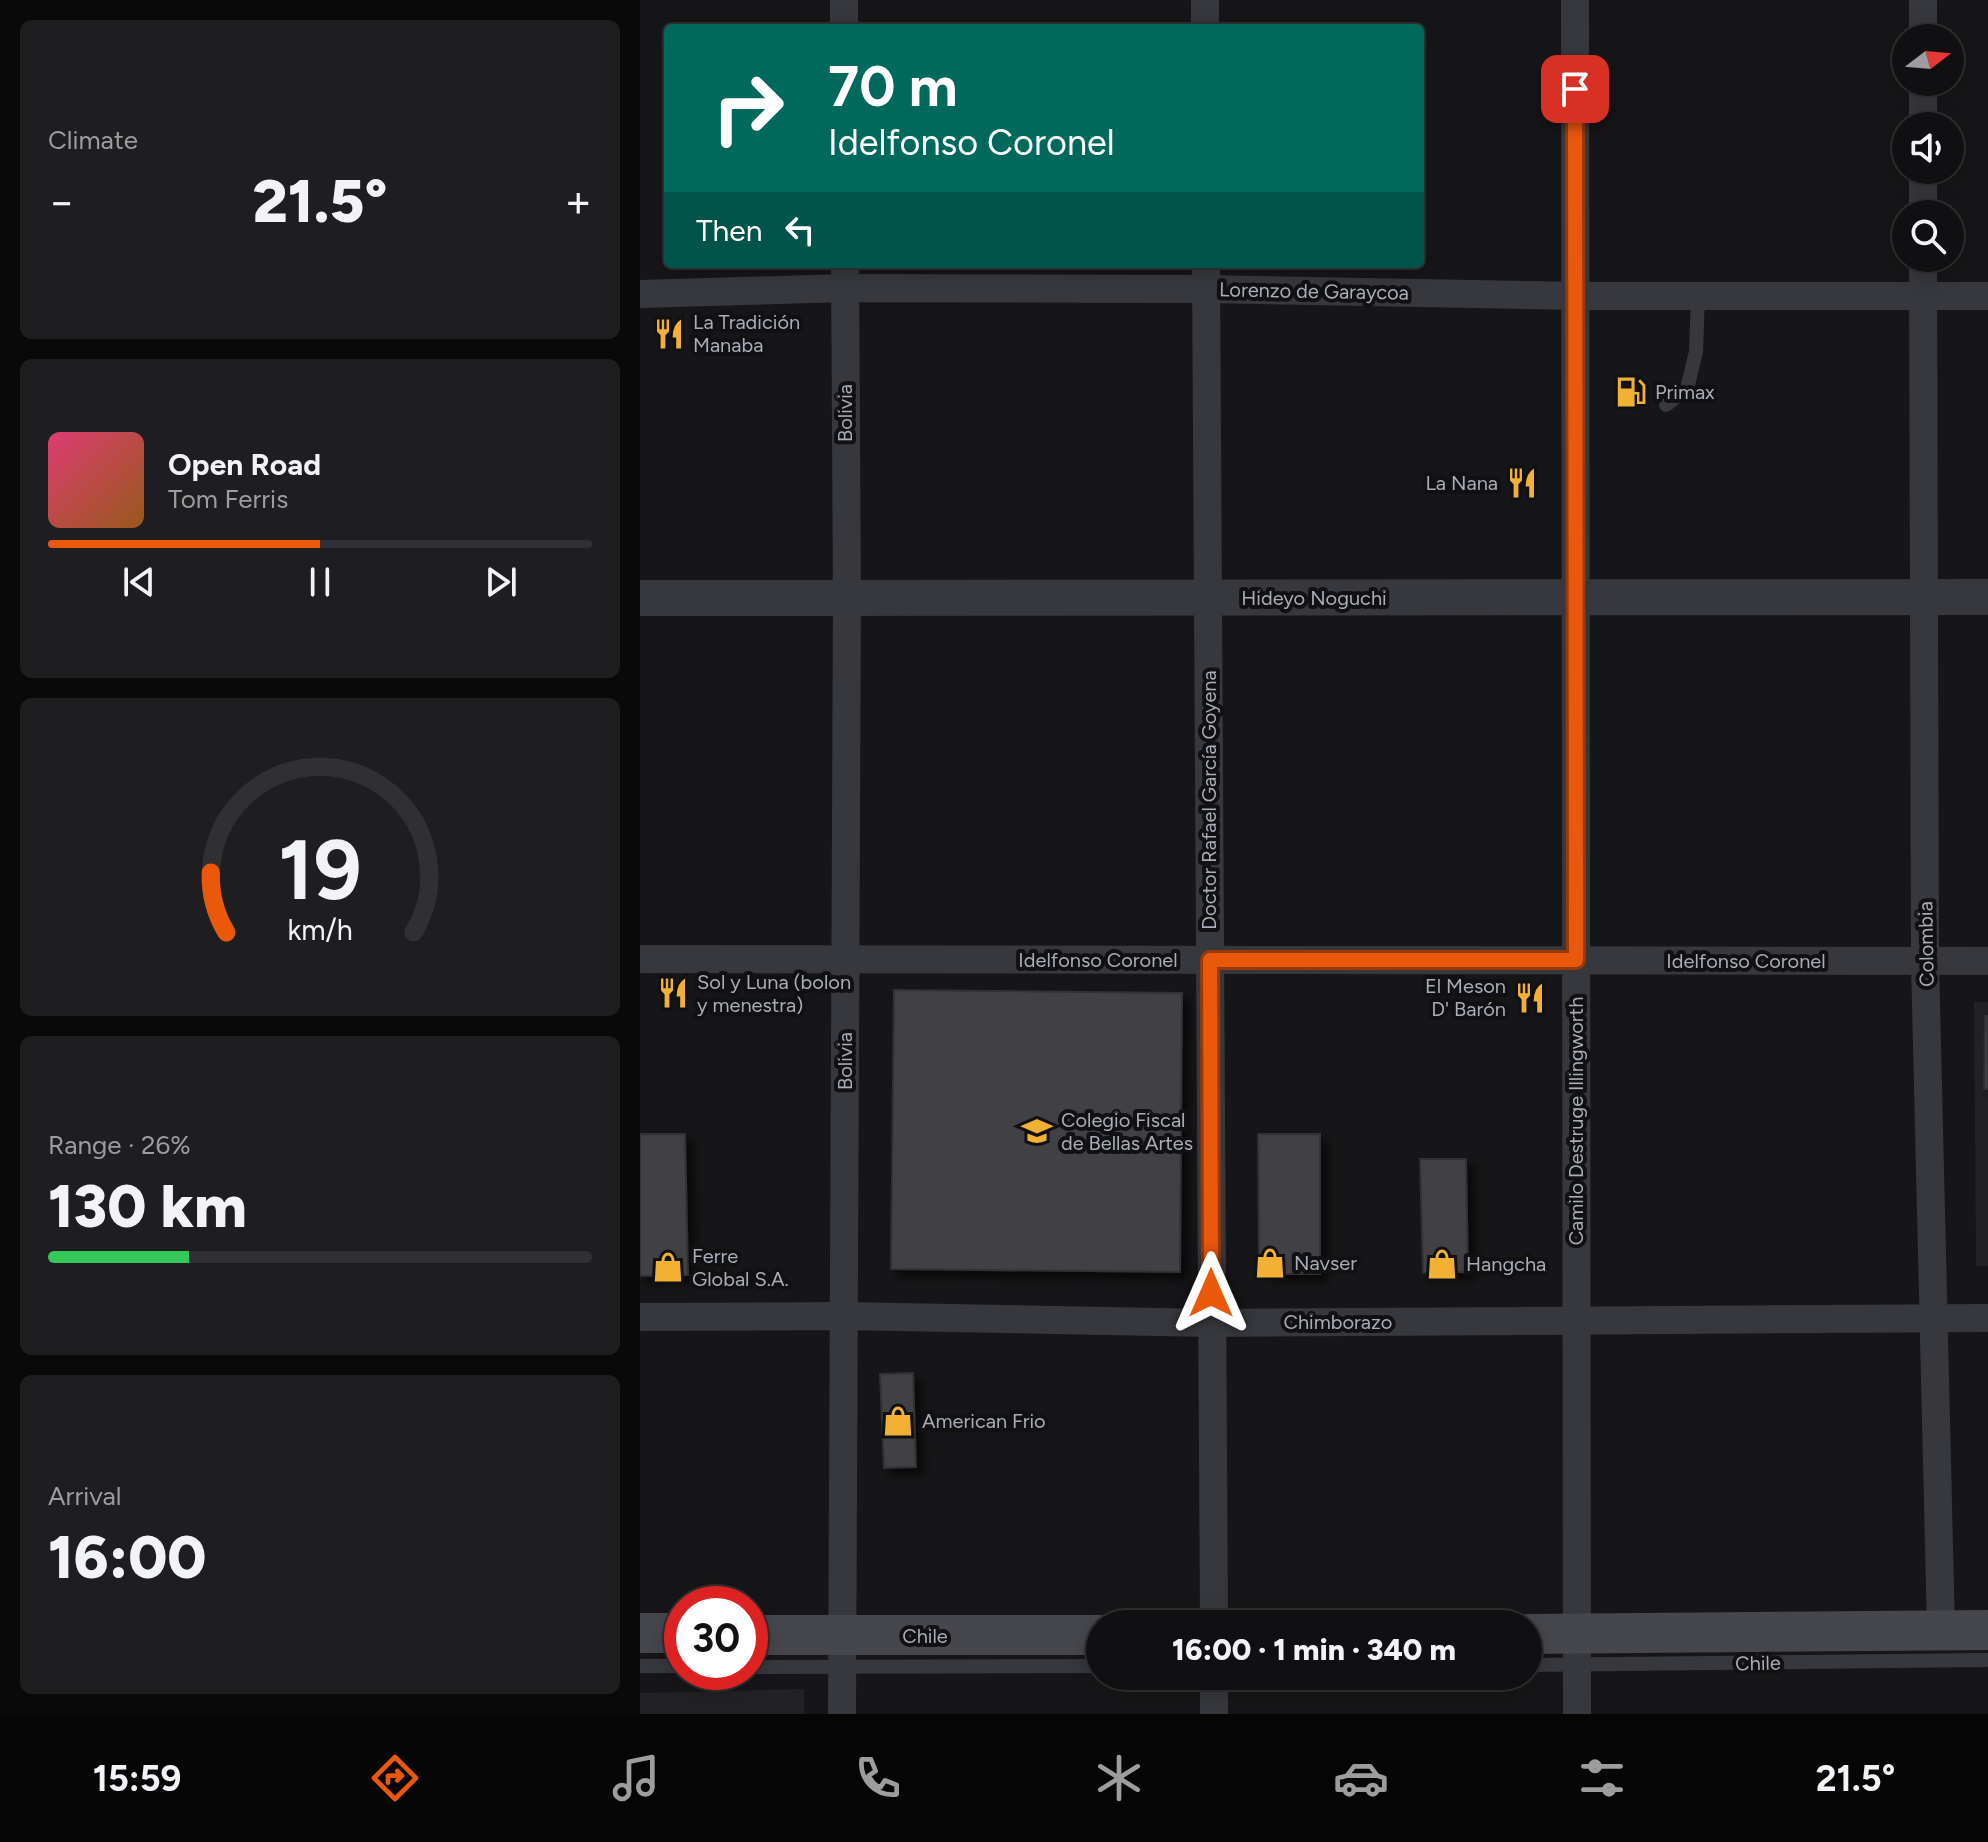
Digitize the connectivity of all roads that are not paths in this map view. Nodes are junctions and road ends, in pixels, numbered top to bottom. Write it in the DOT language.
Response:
graph roads {
  1 [pos="844,0"];
  2 [pos="1205,0"];
  3 [pos="1575,0"];
  4 [pos="1923,0"];
  5 [pos="844,24"];
  6 [pos="1205,24"];
  7 [pos="1923,24"];
  8 [pos="1923,272"];
  9 [pos="845,276"];
  10 [pos="1206,276"];
  11 [pos="640,294"];
  12 [pos="1576,296"];
  13 [pos="1698,296"];
  14 [pos="1924,296"];
  15 [pos="1988,296"];
  16 [pos="1666,405"];
  17 [pos="1575,597"];
  18 [pos="1925,597"];
  19 [pos="1988,597"];
  20 [pos="640,598"];
  21 [pos="847,598"];
  22 [pos="1208,598"];
  23 [pos="640,959"];
  24 [pos="845,960"];
  25 [pos="1210,960"];
  26 [pos="1576,960"];
  27 [pos="1925,961"];
  28 [pos="1988,961"];
  29 [pos="843,1316"];
  30 [pos="640,1317"];
  31 [pos="1934,1318"];
  32 [pos="1988,1318"];
  33 [pos="1576,1322"];
  34 [pos="1211,1323"];
  35 [pos="1214,1610"];
  36 [pos="1941,1629"];
  37 [pos="1988,1630"];
  38 [pos="640,1633"];
  39 [pos="664,1633"];
  40 [pos="1086,1636"];
  41 [pos="768,1638"];
  42 [pos="1542,1639"];
  43 [pos="1576,1650"];
  44 [pos="841,1652"];
  45 [pos="1988,1660"];
  46 [pos="1542,1661"];
  47 [pos="768,1664"];
  48 [pos="1086,1665"];
  49 [pos="640,1666"];
  50 [pos="664,1666"];
  51 [pos="1214,1690"];
  52 [pos="842,1714"];
  53 [pos="1214,1714"];
  54 [pos="1577,1714"];
  1 -- 5 [label="street"];
  2 -- 6 [label="street"];
  3 -- 12 [label="street, Camilo Destruge Illingworth"];
  4 -- 7 [label="street"];
  8 -- 14 [label="street, Colombia"];
  9 -- 10 [label="street, Lorenzo de Garaycoa"];
  9 -- 11 [label="street, Lorenzo de Garaycoa"];
  9 -- 21 [label="street, Bolivia"];
  10 -- 12 [label="street, Lorenzo de Garaycoa"];
  10 -- 22 [label="street, Doctor Rafael García Goyena"];
  12 -- 13 [label="street, Lorenzo de Garaycoa"];
  12 -- 17 [label="street, Camilo Destruge Illingworth"];
  13 -- 14 [label="street, Lorenzo de Garaycoa"];
  13 -- 16 [label="lane"];
  14 -- 15 [label="street, Lorenzo de Garaycoa"];
  14 -- 18 [label="street, Colombia"];
  17 -- 18 [label="street, Hideyo Noguchi"];
  17 -- 22 [label="street, Hideyo Noguchi"];
  17 -- 26 [label="street, Camilo Destruge Illingworth"];
  18 -- 19 [label="street, Hideyo Noguchi"];
  18 -- 27 [label="street, Colombia"];
  20 -- 21 [label="street, Hideyo Noguchi"];
  21 -- 22 [label="street, Hideyo Noguchi"];
  21 -- 24 [label="street, Bolivia"];
  22 -- 25 [label="street, Doctor Rafael García Goyena"];
  23 -- 24 [label="street, Idelfonso Coronel"];
  24 -- 25 [label="street, Idelfonso Coronel"];
  24 -- 29 [label="street, Bolivia"];
  25 -- 26 [label="street, Idelfonso Coronel"];
  25 -- 34 [label="street, Doctor Rafael García Goyena"];
  26 -- 27 [label="street, Idelfonso Coronel"];
  26 -- 33 [label="street, Camilo Destruge Illingworth"];
  27 -- 28 [label="street, Idelfonso Coronel"];
  27 -- 31 [label="street, Colombia"];
  29 -- 30 [label="street, Chimborazo"];
  29 -- 34 [label="street, Chimborazo"];
  29 -- 44 [label="street, Bolivia"];
  31 -- 32 [label="street, Chimborazo"];
  31 -- 33 [label="street, Chimborazo"];
  31 -- 36 [label="street, Colombia"];
  33 -- 34 [label="street, Chimborazo"];
  33 -- 43 [label="street, Camilo Destruge Illingworth"];
  34 -- 35 [label="street, Doctor Rafael García Goyena"];
  36 -- 37 [label="main road, Chile"];
  36 -- 43 [label="main road, Chile"];
  38 -- 39 [label="main road"];
  40 -- 44 [label="main road, Chile"];
  41 -- 44 [label="main road, Chile"];
  42 -- 43 [label="main road, Chile"];
  43 -- 45 [label="lane, Chile"];
  43 -- 46 [label="lane, Chile"];
  43 -- 54 [label="street, Camilo Destruge Illingworth"];
  44 -- 47 [label="lane, Chile"];
  44 -- 48 [label="lane, Chile"];
  44 -- 52 [label="street, Bolivia"];
  49 -- 50 [label="lane"];
  51 -- 53 [label="street"];
}
